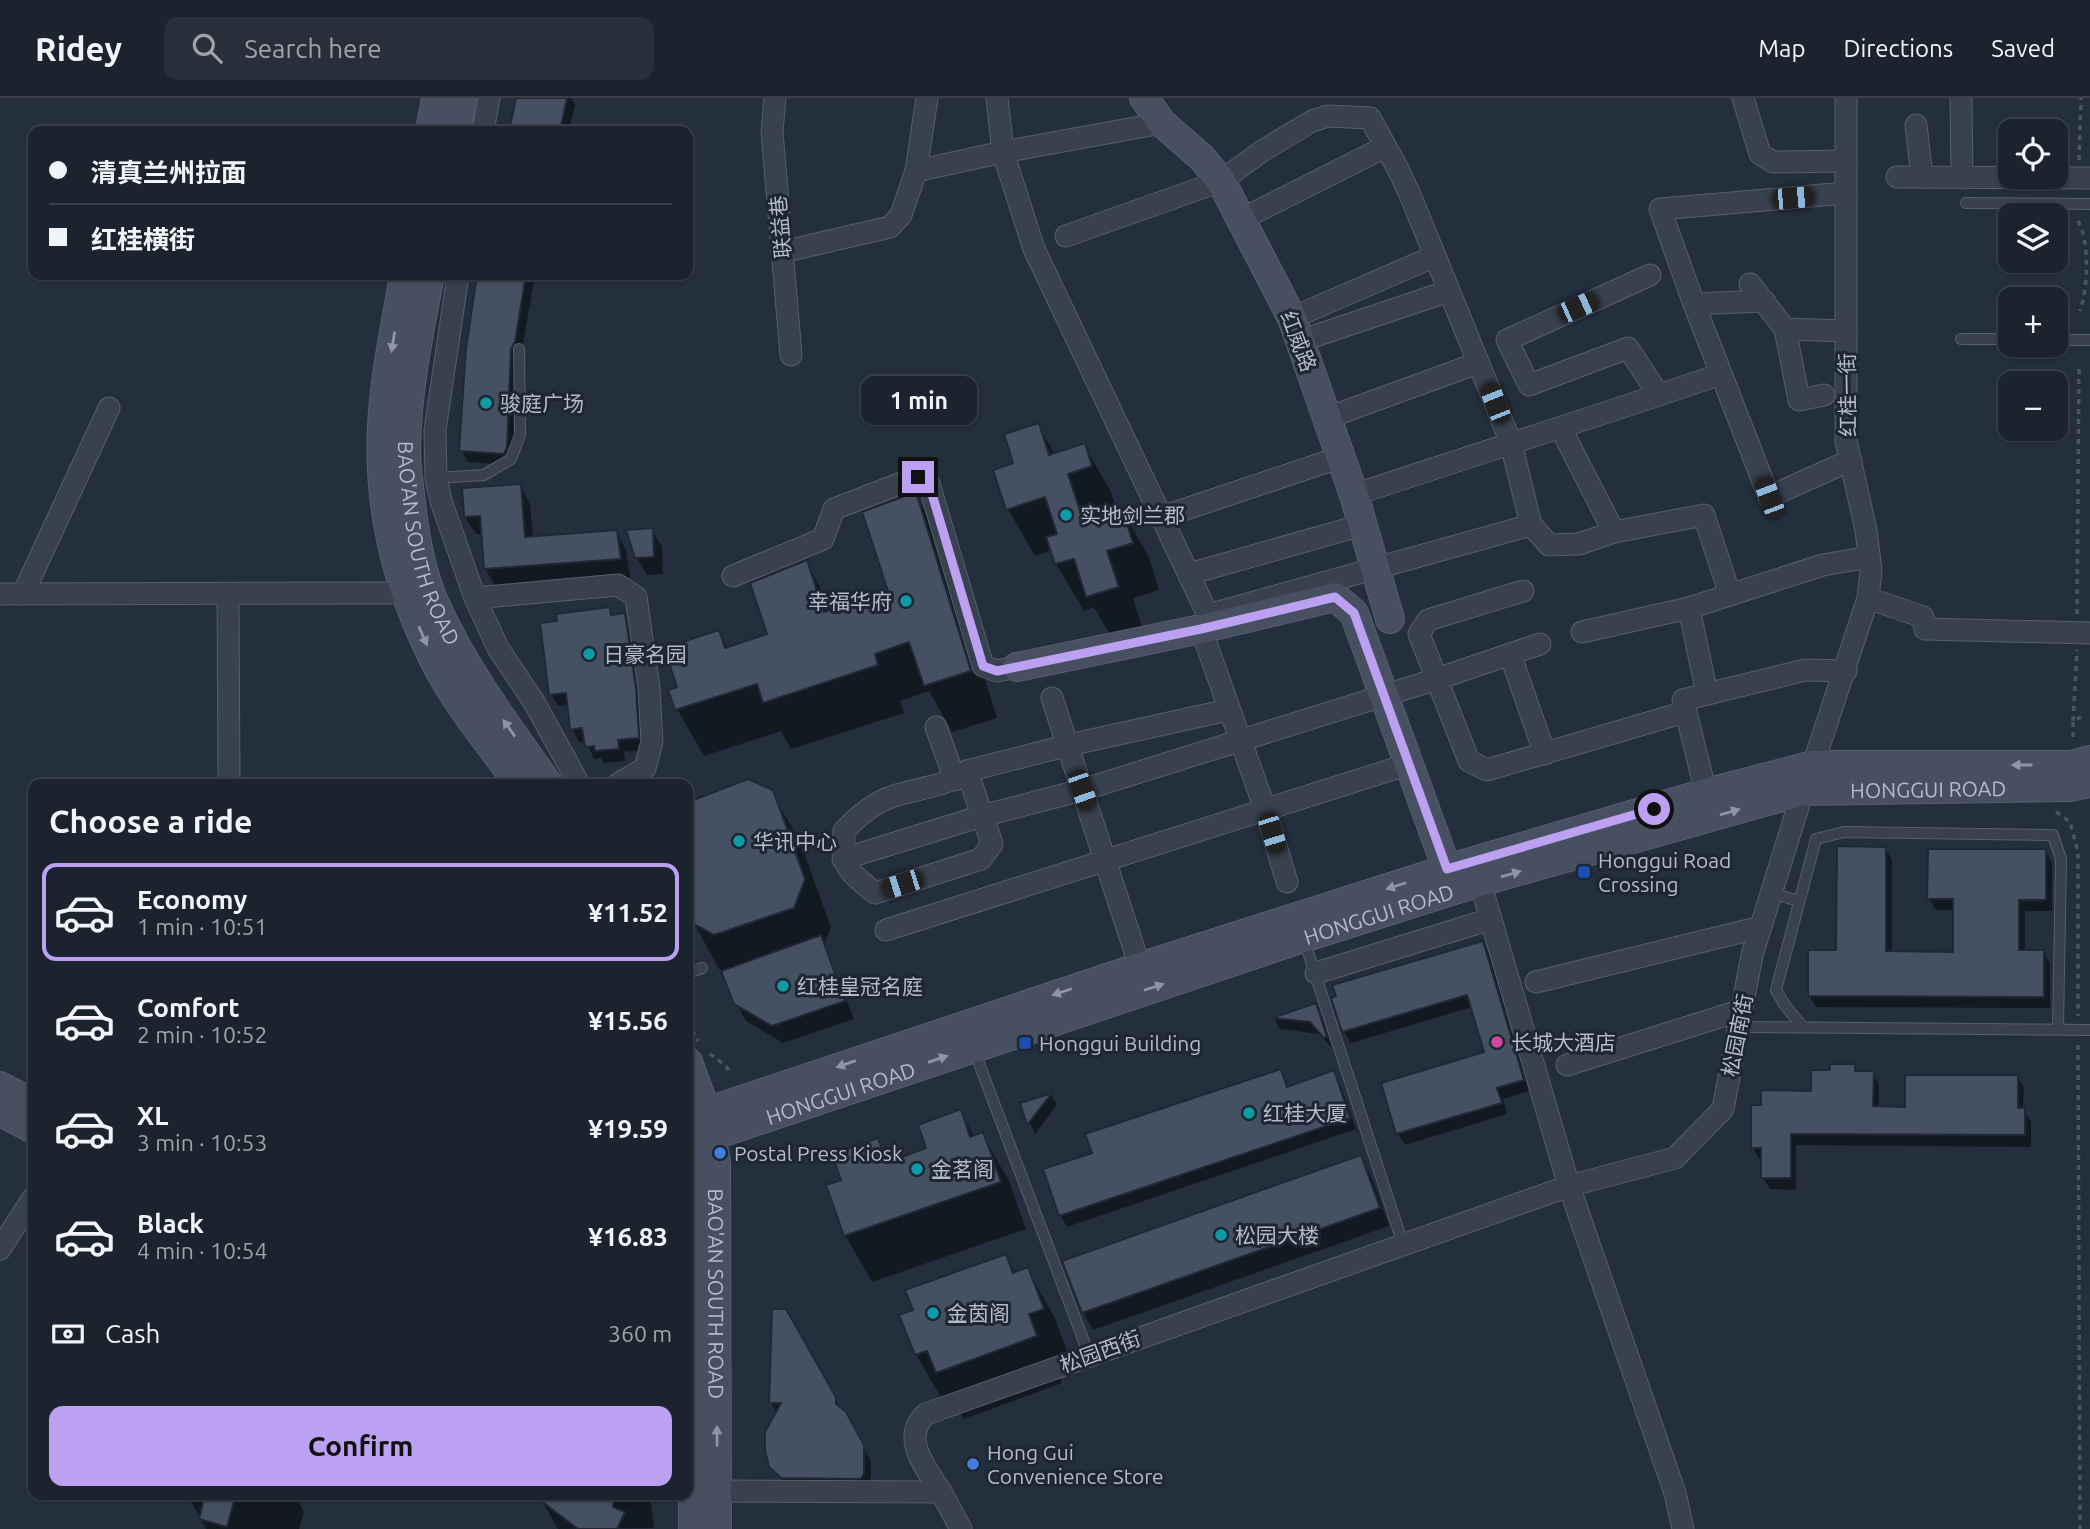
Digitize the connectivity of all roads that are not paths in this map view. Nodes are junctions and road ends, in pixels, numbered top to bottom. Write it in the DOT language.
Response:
graph roads {
  1 [pos="436,98"];
  2 [pos="462,98"];
  3 [pos="489,98"];
  4 [pos="775,98"];
  5 [pos="927,98"];
  6 [pos="997,98"];
  7 [pos="1144,98"];
  8 [pos="1743,98"];
  9 [pos="1846,98"];
  10 [pos="1961,98"];
  11 [pos="1162,123"];
  12 [pos="1916,124"];
  13 [pos="431,126"];
  14 [pos="457,126"];
  15 [pos="484,126"];
  16 [pos="1385,147"];
  17 [pos="1003,152"];
  18 [pos="1846,161"];
  19 [pos="916,171"];
  20 [pos="2085,172"];
  21 [pos="1897,177"];
  22 [pos="1922,177"];
  23 [pos="1962,178"];
  24 [pos="1221,181"];
  25 [pos="1846,193"];
  26 [pos="1966,203"];
  27 [pos="2090,204"];
  28 [pos="1242,219"];
  29 [pos="1066,236"];
  30 [pos="782,252"];
  31 [pos="1435,256"];
  32 [pos="1650,275"];
  33 [pos="403,280"];
  34 [pos="429,280"];
  35 [pos="457,280"];
  36 [pos="1751,284"];
  37 [pos="1449,290"];
  38 [pos="1764,301"];
  39 [pos="1694,304"];
  40 [pos="1292,318"];
  41 [pos="1785,329"];
  42 [pos="1846,331"];
  43 [pos="1315,336"];
  44 [pos="1961,339"];
  45 [pos="1998,339"];
  46 [pos="2068,340"];
  47 [pos="2090,340"];
  48 [pos="519,349"];
  49 [pos="792,355"];
  50 [pos="1478,363"];
  51 [pos="1721,374"];
  52 [pos="1659,396"];
  53 [pos="1824,396"];
  54 [pos="108,408"];
  55 [pos="1327,418"];
  56 [pos="1561,429"];
  57 [pos="1511,443"];
  58 [pos="1341,457"];
  59 [pos="1851,460"];
  60 [pos="407,466"];
  61 [pos="436,478"];
  62 [pos="1354,495"];
  63 [pos="441,501"];
  64 [pos="1162,517"];
  65 [pos="1362,525"];
  66 [pos="1531,525"];
  67 [pos="1614,532"];
  68 [pos="1869,557"];
  69 [pos="1374,568"];
  70 [pos="1189,574"];
  71 [pos="733,576"];
  72 [pos="1523,591"];
  73 [pos="405,593"];
  74 [pos="0,594"];
  75 [pos="23,594"];
  76 [pos="228,594"];
  77 [pos="1730,595"];
  78 [pos="475,598"];
  79 [pos="1868,598"];
  80 [pos="1689,608"];
  81 [pos="1390,619"];
  82 [pos="1201,629"];
  83 [pos="1582,632"];
  84 [pos="2081,632"];
  85 [pos="1540,644"];
  86 [pos="1510,654"];
  87 [pos="1017,667"];
  88 [pos="1846,671"];
  89 [pos="1437,679"];
  90 [pos="1384,694"];
  91 [pos="1707,694"];
  92 [pos="1052,698"];
  93 [pos="1228,710"];
  94 [pos="1685,712"];
  95 [pos="936,727"];
  96 [pos="1239,741"];
  97 [pos="1069,745"];
  98 [pos="1545,754"];
  99 [pos="2090,760"];
  100 [pos="1409,764"];
  101 [pos="961,776"];
  102 [pos="1808,778"];
  103 [pos="229,779"];
  104 [pos="515,779"];
  105 [pos="545,779"];
  106 [pos="576,779"];
  107 [pos="626,779"];
  108 [pos="2090,783"];
  109 [pos="1082,790"];
  110 [pos="1706,793"];
  111 [pos="1265,809"];
  112 [pos="982,817"];
  113 [pos="843,859"];
  114 [pos="1105,860"];
  115 [pos="1447,869"];
  116 [pos="1287,881"];
  117 [pos="1480,882"];
  118 [pos="1771,893"];
  119 [pos="1799,901"];
  120 [pos="1491,919"];
  121 [pos="1761,927"];
  122 [pos="886,930"];
  123 [pos="1303,938"];
  124 [pos="1140,967"];
  125 [pos="702,968"];
  126 [pos="693,971"];
  127 [pos="1316,973"];
  128 [pos="1536,982"];
  129 [pos="1740,1018"];
  130 [pos="1802,1026"];
  131 [pos="2058,1029"];
  132 [pos="2090,1030"];
  133 [pos="973,1047"];
  134 [pos="1567,1065"];
  135 [pos="0,1086"];
  136 [pos="28,1100"];
  137 [pos="693,1105"];
  138 [pos="0,1112"];
  139 [pos="28,1126"];
  140 [pos="696,1131"];
  141 [pos="1569,1186"];
  142 [pos="693,1201"];
  143 [pos="28,1206"];
  144 [pos="1402,1244"];
  145 [pos="0,1249"];
  146 [pos="1089,1355"];
  147 [pos="717,1491"];
  148 [pos="941,1492"];
  149 [pos="693,1500"];
  150 [pos="693,1529"];
  151 [pos="717,1529"];
  152 [pos="961,1529"];
  153 [pos="1683,1529"];
  1 -- 13 [label="street"];
  2 -- 14 [label="street"];
  3 -- 15 [label="street"];
  4 -- 30 [label="street, 联益巷"];
  5 -- 19 [label="street"];
  6 -- 17 [label="street"];
  7 -- 11 [label="street, 红威路"];
  8 -- 18 [label="street"];
  9 -- 18 [label="street, 红桂一街"];
  10 -- 23 [label="street"];
  11 -- 17 [label="street"];
  11 -- 24 [label="street, 红威路"];
  12 -- 22 [label="street"];
  16 -- 24 [label="street"];
  16 -- 28 [label="street"];
  16 -- 31 [label="street"];
  17 -- 19 [label="street"];
  17 -- 64 [label="street"];
  18 -- 25 [label="street, 红桂一街"];
  19 -- 30 [label="street"];
  20 -- 23 [label="street"];
  21 -- 22 [label="street"];
  22 -- 23 [label="street"];
  24 -- 28 [label="street, 红威路"];
  24 -- 29 [label="street"];
  25 -- 39 [label="street"];
  25 -- 42 [label="street, 红桂一街"];
  26 -- 27 [label="lane"];
  28 -- 40 [label="street, 红威路"];
  30 -- 49 [label="street, 联益巷"];
  31 -- 37 [label="street"];
  31 -- 40 [label="street"];
  32 -- 52 [label="street"];
  33 -- 73 [label="street, BAO'AN SOUTH ROAD, one-way"];
  34 -- 60 [label="street, BAO'AN SOUTH ROAD"];
  35 -- 61 [label="street"];
  36 -- 38 [label="street"];
  37 -- 43 [label="street"];
  37 -- 50 [label="street"];
  38 -- 39 [label="street"];
  38 -- 41 [label="street"];
  39 -- 51 [label="street"];
  40 -- 55 [label="street, 红威路"];
  41 -- 42 [label="street"];
  41 -- 53 [label="street"];
  42 -- 59 [label="street, 红桂一街"];
  44 -- 45 [label="lane"];
  46 -- 47 [label="lane"];
  48 -- 61 [label="lane"];
  50 -- 55 [label="street"];
  50 -- 57 [label="street"];
  51 -- 52 [label="street"];
  51 -- 59 [label="street"];
  52 -- 56 [label="street"];
  54 -- 75 [label="street"];
  55 -- 58 [label="street, 红威路"];
  56 -- 57 [label="street"];
  56 -- 67 [label="street"];
  57 -- 62 [label="street"];
  57 -- 66 [label="street"];
  58 -- 62 [label="street, 红威路"];
  58 -- 64 [label="street"];
  59 -- 68 [label="street, 红桂一街"];
  60 -- 63 [label="street"];
  105 -- 60 [label="street, BAO'AN SOUTH ROAD, one-way"];
  61 -- 63 [label="street"];
  62 -- 65 [label="street, 红威路"];
  63 -- 78 [label="street"];
  64 -- 70 [label="street"];
  65 -- 69 [label="street, 红威路"];
  65 -- 70 [label="street"];
  66 -- 67 [label="street"];
  66 -- 69 [label="street"];
  67 -- 77 [label="street"];
  68 -- 77 [label="street"];
  68 -- 79 [label="street, 红桂一街"];
  69 -- 70 [label="street"];
  69 -- 81 [label="street, 红威路"];
  71 -- 87 [label="street"];
  72 -- 89 [label="street"];
  73 -- 76 [label="street"];
  73 -- 104 [label="street, BAO'AN SOUTH ROAD, one-way"];
  74 -- 75 [label="street"];
  75 -- 76 [label="street"];
  76 -- 103 [label="street"];
  77 -- 80 [label="street"];
  78 -- 106 [label="street"];
  78 -- 107 [label="street"];
  79 -- 84 [label="street"];
  79 -- 88 [label="street, 红桂一街"];
  80 -- 83 [label="street"];
  80 -- 91 [label="street"];
  82 -- 87 [label="street"];
  82 -- 90 [label="street"];
  82 -- 93 [label="street"];
  85 -- 86 [label="street"];
  86 -- 89 [label="street"];
  86 -- 98 [label="street"];
  88 -- 91 [label="street"];
  88 -- 102 [label="street, 红桂一街"];
  89 -- 90 [label="street"];
  89 -- 98 [label="street"];
  90 -- 96 [label="street"];
  90 -- 100 [label="street"];
  91 -- 94 [label="street"];
  92 -- 97 [label="street"];
  93 -- 96 [label="street"];
  93 -- 97 [label="street"];
  94 -- 98 [label="street"];
  94 -- 110 [label="street"];
  95 -- 101 [label="street"];
  96 -- 109 [label="street"];
  96 -- 111 [label="street"];
  97 -- 101 [label="street"];
  97 -- 109 [label="street"];
  99 -- 102 [label="street, HONGGUI ROAD, one-way"];
  100 -- 111 [label="street"];
  100 -- 115 [label="street"];
  101 -- 112 [label="street"];
  101 -- 113 [label="street"];
  102 -- 108 [label="street, HONGGUI ROAD"];
  102 -- 110 [label="street, HONGGUI ROAD"];
  117 -- 102 [label="street, HONGGUI ROAD, one-way"];
  102 -- 118 [label="street, 松园南街"];
  109 -- 112 [label="street"];
  109 -- 114 [label="street"];
  110 -- 115 [label="street, HONGGUI ROAD"];
  111 -- 114 [label="street"];
  111 -- 116 [label="street"];
  112 -- 113 [label="street"];
  112 -- 113 [label="street"];
  114 -- 122 [label="street"];
  114 -- 124 [label="street"];
  115 -- 124 [label="street, HONGGUI ROAD, one-way"];
  117 -- 120 [label="street"];
  117 -- 123 [label="street, HONGGUI ROAD"];
  118 -- 119 [label="lane"];
  118 -- 121 [label="street, 松园南街"];
  119 -- 130 [label="lane"];
  119 -- 131 [label="lane"];
  120 -- 127 [label="street"];
  120 -- 141 [label="street"];
  121 -- 128 [label="street"];
  121 -- 129 [label="street, 松园南街"];
  123 -- 127 [label="lane"];
  133 -- 123 [label="street, HONGGUI ROAD, one-way"];
  124 -- 140 [label="street, HONGGUI ROAD, one-way"];
  125 -- 126 [label="lane"];
  127 -- 144 [label="lane"];
  129 -- 130 [label="lane"];
  129 -- 134 [label="street"];
  129 -- 141 [label="street, 松园南街"];
  130 -- 131 [label="lane"];
  131 -- 132 [label="lane"];
  140 -- 133 [label="street, HONGGUI ROAD, one-way"];
  133 -- 146 [label="lane"];
  135 -- 136 [label="street"];
  137 -- 140 [label="street, BAO'AN SOUTH ROAD"];
  138 -- 139 [label="street"];
  140 -- 142 [label="street, BAO'AN SOUTH ROAD"];
  147 -- 140 [label="street, BAO'AN SOUTH ROAD, one-way"];
  141 -- 144 [label="street, 松园西街"];
  141 -- 153 [label="street"];
  143 -- 145 [label="street"];
  144 -- 146 [label="street, 松园西街"];
  146 -- 148 [label="street, 松园西街"];
  147 -- 148 [label="street"];
  147 -- 151 [label="street, BAO'AN SOUTH ROAD"];
  148 -- 152 [label="street, 松园西街"];
  149 -- 150 [label="street, BAO'AN SOUTH ROAD"];
}
